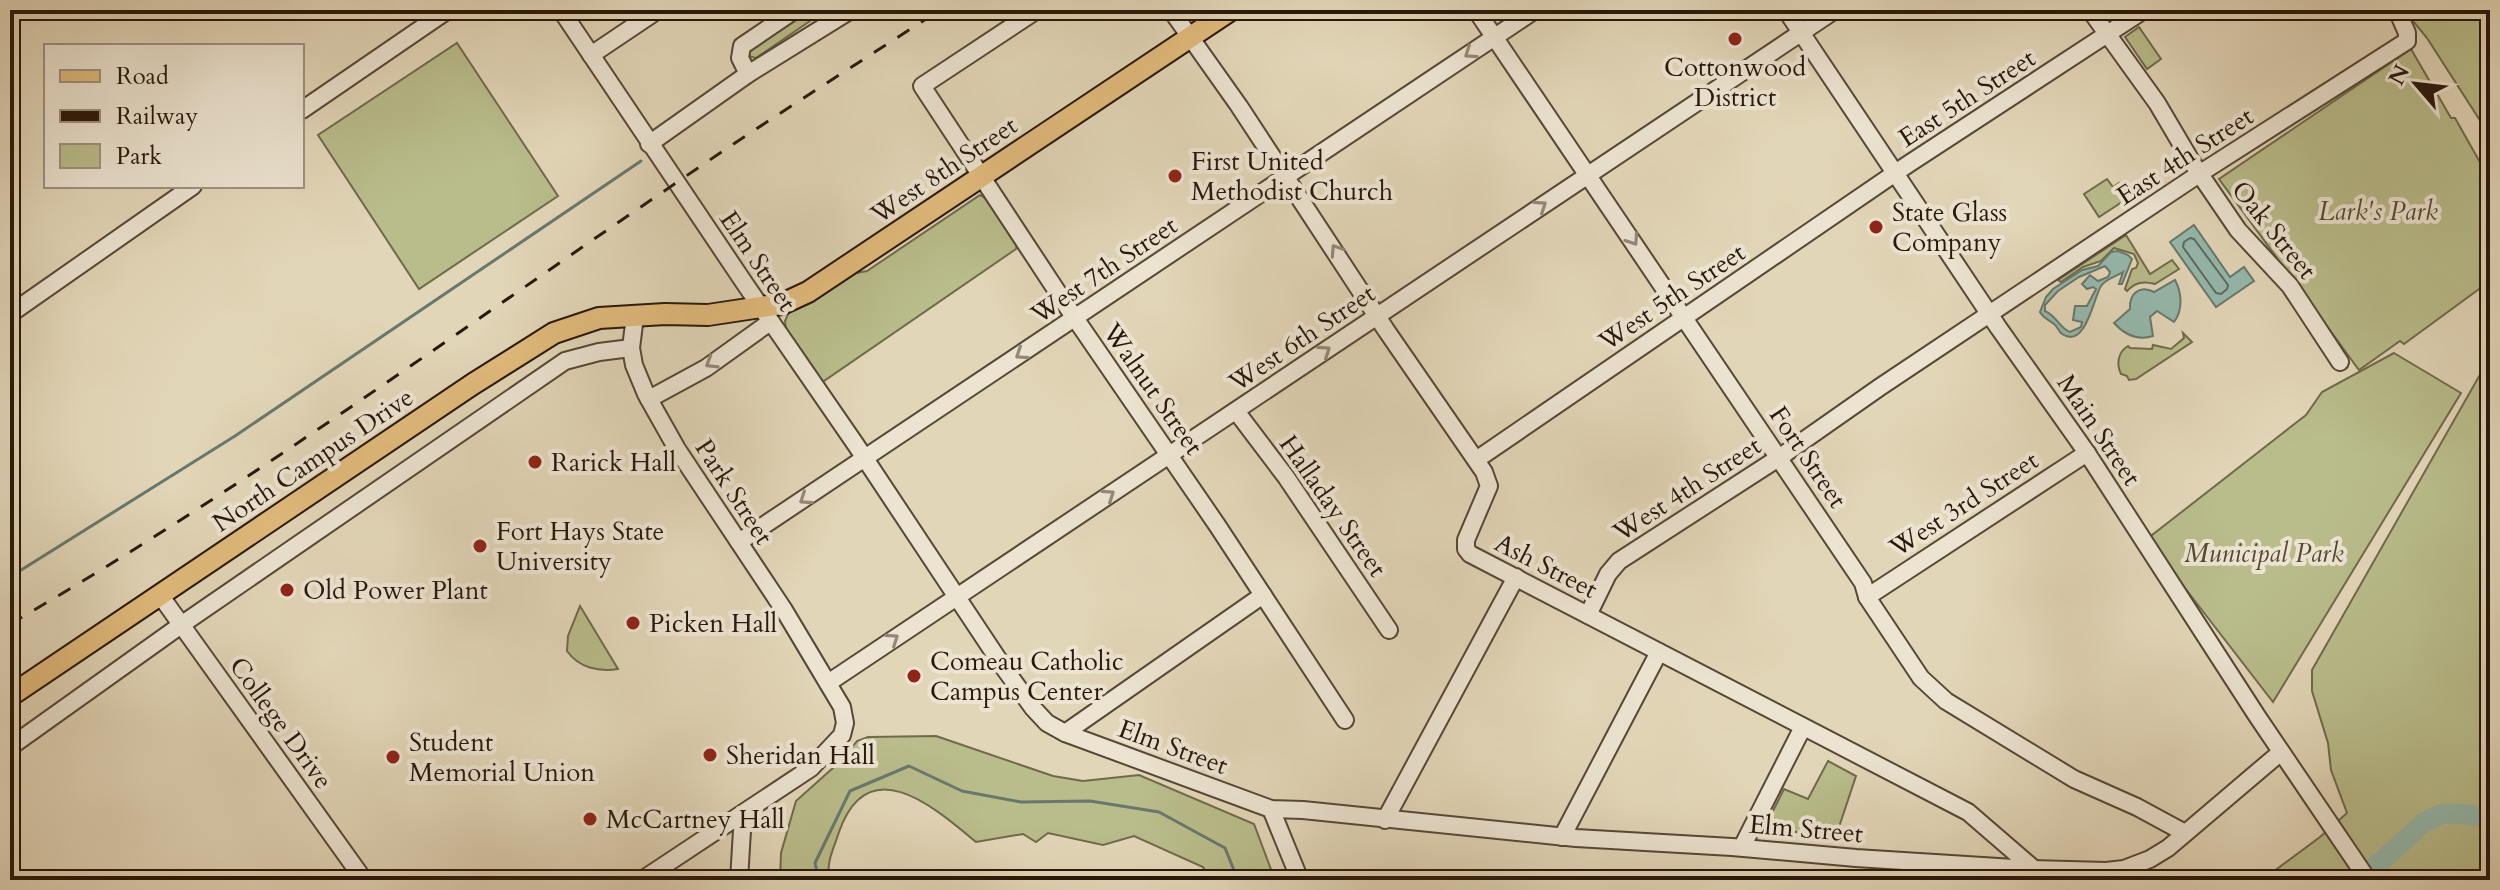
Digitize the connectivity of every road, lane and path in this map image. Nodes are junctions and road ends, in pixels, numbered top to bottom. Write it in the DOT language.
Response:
graph roads {
  1 [pos="448,10"];
  2 [pos="561,10"];
  3 [pos="658,10"];
  4 [pos="795,10"];
  5 [pos="851,10"];
  6 [pos="1037,10"];
  7 [pos="1171,10"];
  8 [pos="1231,10"];
  9 [pos="1476,10"];
  10 [pos="1535,10"];
  11 [pos="1786,10"];
  12 [pos="1835,10"];
  13 [pos="2090,10"];
  14 [pos="2144,10"];
  15 [pos="2397,10"];
  16 [pos="1802,32"];
  17 [pos="2106,35"];
  18 [pos="1190,37"];
  19 [pos="1494,37"];
  20 [pos="591,55"];
  21 [pos="748,74"];
  22 [pos="304,109"];
  23 [pos="649,144"];
  24 [pos="1896,174"];
  25 [pos="2199,174"];
  26 [pos="1588,175"];
  27 [pos="981,176"];
  28 [pos="1284,178"];
  29 [pos="190,188"];
  30 [pos="10,314"];
  31 [pos="665,314"];
  32 [pos="1990,314"];
  33 [pos="766,315"];
  34 [pos="635,316"];
  35 [pos="1377,316"];
  36 [pos="1684,317"];
  37 [pos="1075,318"];
  38 [pos="631,348"];
  39 [pos="2340,362"];
  40 [pos="649,399"];
  41 [pos="1236,411"];
  42 [pos="2087,453"];
  43 [pos="1169,455"];
  44 [pos="1780,457"];
  45 [pos="865,458"];
  46 [pos="1476,460"];
  47 [pos="739,542"];
  48 [pos="1516,577"];
  49 [pos="160,595"];
  50 [pos="1263,595"];
  51 [pos="957,596"];
  52 [pos="1867,597"];
  53 [pos="1588,615"];
  54 [pos="181,625"];
  55 [pos="1389,630"];
  56 [pos="1659,652"];
  57 [pos="828,683"];
  58 [pos="10,696"];
  59 [pos="1345,720"];
  60 [pos="1803,727"];
  61 [pos="1065,733"];
  62 [pos="10,747"];
  63 [pos="2281,752"];
  64 [pos="1271,809"];
  65 [pos="743,814"];
  66 [pos="1385,820"];
  67 [pos="2185,833"];
  68 [pos="1562,837"];
  69 [pos="1742,847"];
  70 [pos="2034,869"];
  71 [pos="10,875"];
  72 [pos="13,880"];
  73 [pos="364,880"];
  74 [pos="642,880"];
  75 [pos="739,880"];
  76 [pos="1300,880"];
  77 [pos="2368,880"];
  1 -- 22 [label="street"];
  2 -- 20 [label="street, Elm Street"];
  3 -- 20 [label="street"];
  4 -- 21 [label="street"];
  5 -- 21 [label="street"];
  6 -- 27 [label="street, Walnut Street"];
  7 -- 18 [label="street, Ash Street"];
  8 -- 18 [label="main road, West 8th Street"];
  9 -- 19 [label="street, Fort Street"];
  10 -- 19 [label="street, West 7th Street"];
  11 -- 16 [label="street, Main Street"];
  12 -- 16 [label="street, West 6th Street"];
  13 -- 17 [label="street, Oak Street"];
  14 -- 17 [label="street, East 5th Street"];
  15 -- 25 [label="street, East 4th Street"];
  16 -- 24 [label="street, Main Street"];
  16 -- 26 [label="street, West 6th Street"];
  17 -- 24 [label="street, East 5th Street"];
  17 -- 25 [label="street, Oak Street"];
  18 -- 27 [label="main road, West 8th Street"];
  18 -- 28 [label="street, Ash Street"];
  19 -- 26 [label="street, Fort Street"];
  19 -- 28 [label="street, West 7th Street, one-way"];
  20 -- 23 [label="street, Elm Street"];
  21 -- 23 [label="street"];
  23 -- 33 [label="street, Elm Street"];
  24 -- 32 [label="street, Main Street"];
  24 -- 36 [label="street, West 5th Street"];
  25 -- 32 [label="street, East 4th Street"];
  25 -- 39 [label="street, Oak Street"];
  35 -- 26 [label="street, West 6th Street, one-way"];
  26 -- 36 [label="street, Fort Street, one-way"];
  27 -- 33 [label="main road, West 8th Street"];
  27 -- 37 [label="street, Walnut Street"];
  35 -- 28 [label="street, Ash Street, one-way"];
  28 -- 37 [label="street, West 7th Street"];
  29 -- 30 [label="street"];
  31 -- 33 [label="main road, West 8th Street"];
  31 -- 34 [label="main road, North Campus Drive"];
  32 -- 42 [label="street, Main Street"];
  32 -- 44 [label="street, West 4th Street"];
  33 -- 40 [label="street, one-way"];
  33 -- 45 [label="street, Elm Street"];
  34 -- 38 [label="street, Park Street"];
  34 -- 49 [label="main road, North Campus Drive"];
  41 -- 35 [label="street, West 6th Street, one-way"];
  35 -- 46 [label="street, Ash Street"];
  36 -- 44 [label="street, Fort Street"];
  36 -- 46 [label="street, West 5th Street"];
  37 -- 43 [label="street, Walnut Street"];
  37 -- 45 [label="street, West 7th Street, one-way"];
  38 -- 40 [label="street, Park Street"];
  38 -- 54 [label="street"];
  40 -- 47 [label="street, Park Street"];
  41 -- 43 [label="street, West 6th Street"];
  41 -- 55 [label="street, Halladay Street"];
  42 -- 52 [label="street, West 3rd Street"];
  42 -- 63 [label="street, Main Street"];
  43 -- 50 [label="street, Walnut Street"];
  51 -- 43 [label="street, West 6th Street, one-way"];
  44 -- 52 [label="street, Fort Street"];
  44 -- 53 [label="street, West 4th Street"];
  45 -- 47 [label="street, West 7th Street, one-way"];
  45 -- 51 [label="street, Elm Street"];
  46 -- 48 [label="street, Ash Street"];
  47 -- 57 [label="street, Park Street"];
  48 -- 53 [label="street, Ash Street"];
  48 -- 66 [label="street"];
  49 -- 54 [label="street, College Drive"];
  49 -- 58 [label="main road, North Campus Drive"];
  50 -- 59 [label="street, Walnut Street"];
  50 -- 61 [label="street"];
  57 -- 51 [label="street, West 6th Street, one-way"];
  51 -- 61 [label="street, Elm Street"];
  52 -- 67 [label="street, Fort Street"];
  53 -- 56 [label="street, Ash Street"];
  54 -- 62 [label="street"];
  54 -- 73 [label="street, College Drive"];
  56 -- 60 [label="street, Ash Street"];
  56 -- 68 [label="street"];
  57 -- 65 [label="street, Park Street"];
  60 -- 69 [label="street"];
  60 -- 70 [label="street, Ash Street"];
  61 -- 64 [label="street, Elm Street"];
  63 -- 67 [label="street, Elm Street"];
  63 -- 77 [label="street, Main Street"];
  64 -- 66 [label="street, Elm Street"];
  64 -- 76 [label="street"];
  65 -- 74 [label="street, Park Street"];
  65 -- 75 [label="street"];
  66 -- 68 [label="street, Elm Street"];
  67 -- 70 [label="street, Elm Street"];
  68 -- 69 [label="street, Elm Street"];
  69 -- 70 [label="street, Elm Street"];
  71 -- 72 [label="street"];
}
